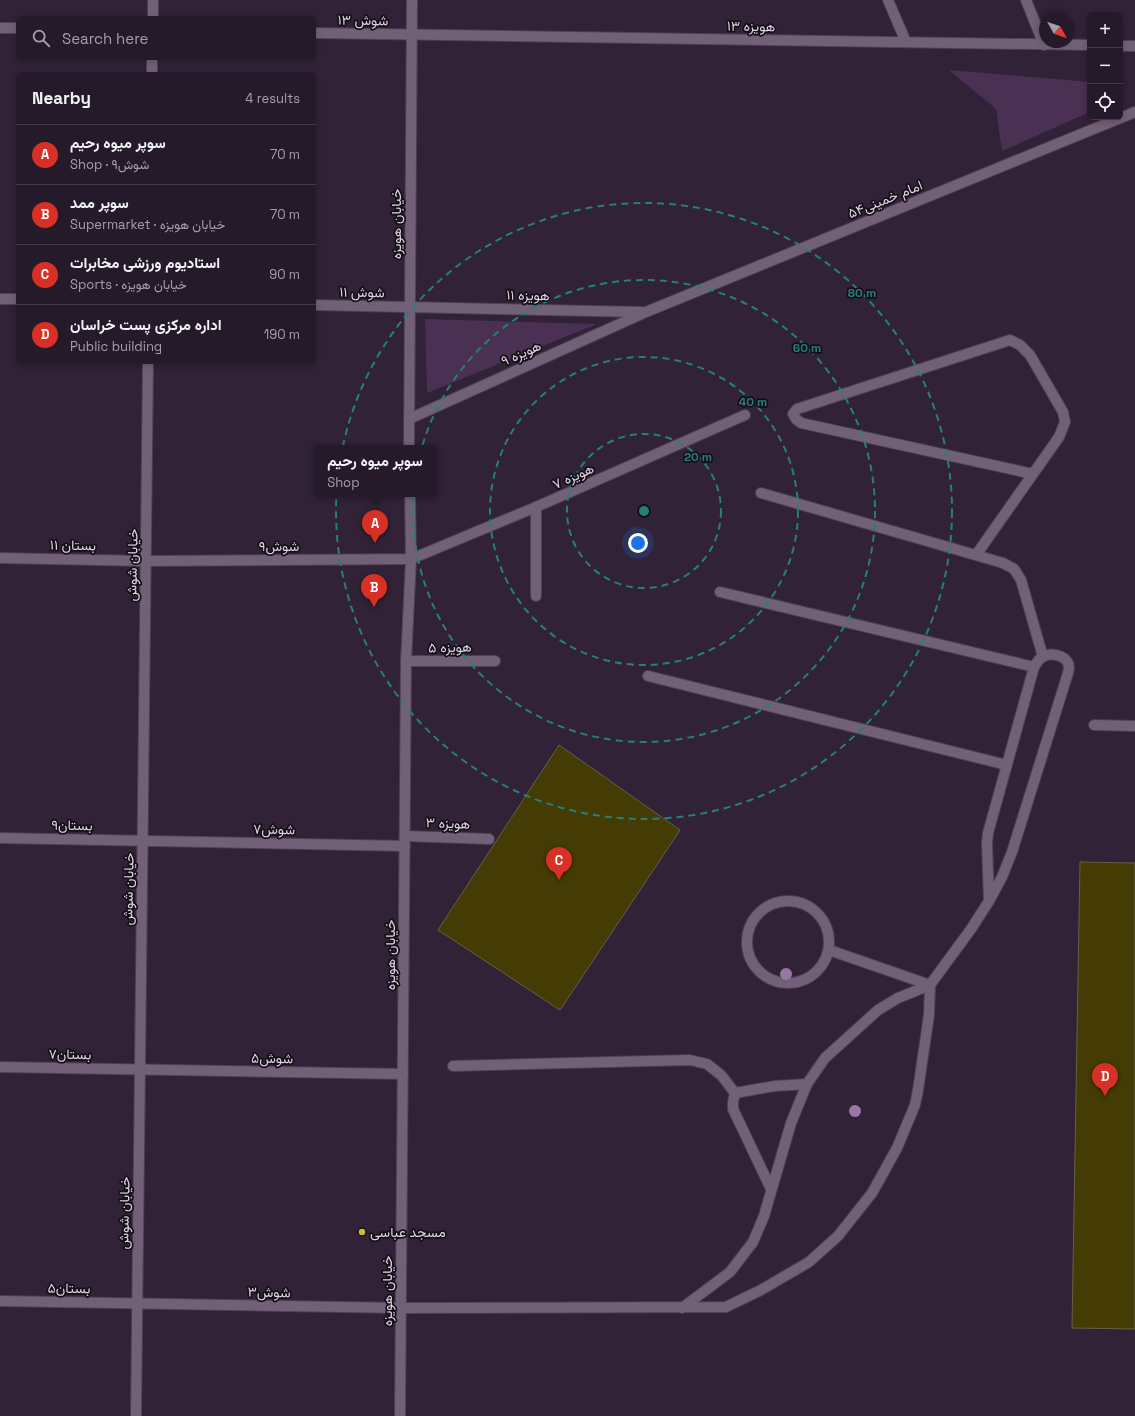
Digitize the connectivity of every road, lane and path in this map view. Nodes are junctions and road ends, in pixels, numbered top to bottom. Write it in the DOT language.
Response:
graph roads {
  1 [pos="153,0"];
  2 [pos="412,0"];
  3 [pos="888,0"];
  4 [pos="1026,0"];
  5 [pos="153,16"];
  6 [pos="0,28"];
  7 [pos="16,28"];
  8 [pos="1039,32"];
  9 [pos="316,33"];
  10 [pos="411,34"];
  11 [pos="906,42"];
  12 [pos="1039,45"];
  13 [pos="1075,45"];
  14 [pos="1087,45"];
  15 [pos="1123,46"];
  16 [pos="1135,46"];
  17 [pos="152,60"];
  18 [pos="152,72"];
  19 [pos="1135,112"];
  20 [pos="0,299"];
  21 [pos="16,299"];
  22 [pos="316,305"];
  23 [pos="409,307"];
  24 [pos="646,312"];
  25 [pos="148,364"];
  26 [pos="745,415"];
  27 [pos="408,419"];
  28 [pos="409,445"];
  29 [pos="1033,474"];
  30 [pos="762,493"];
  31 [pos="410,497"];
  32 [pos="536,507"];
  33 [pos="976,555"];
  34 [pos="0,558"];
  35 [pos="411,559"];
  36 [pos="146,561"];
  37 [pos="720,592"];
  38 [pos="536,596"];
  39 [pos="1043,657"];
  40 [pos="495,661"];
  41 [pos="406,662"];
  42 [pos="1034,667"];
  43 [pos="648,676"];
  44 [pos="1094,725"];
  45 [pos="1135,726"];
  46 [pos="1007,765"];
  47 [pos="0,838"];
  48 [pos="489,839"];
  49 [pos="143,841"];
  50 [pos="405,841"];
  51 [pos="989,901"];
  52 [pos="829,950"];
  53 [pos="930,985"];
  54 [pos="454,1066"];
  55 [pos="0,1067"];
  56 [pos="140,1070"];
  57 [pos="403,1074"];
  58 [pos="807,1084"];
  59 [pos="735,1093"];
  60 [pos="771,1189"];
  61 [pos="0,1301"];
  62 [pos="137,1303"];
  63 [pos="401,1308"];
  64 [pos="682,1308"];
  65 [pos="136,1416"];
  66 [pos="400,1416"];
  1 -- 5 [label="street"];
  2 -- 10 [label="street, خیابان هویزه"];
  3 -- 11 [label="street"];
  4 -- 8 [label="street"];
  6 -- 7 [label="street"];
  9 -- 10 [label="street, شوش ۱۳"];
  10 -- 11 [label="street, هویزه ۱۳"];
  10 -- 23 [label="street, خیابان هویزه"];
  11 -- 12 [label="street, هویزه ۱۳"];
  13 -- 14 [label="street, هویزه ۱۳"];
  15 -- 16 [label="street"];
  17 -- 18 [label="street"];
  19 -- 24 [label="street, امام خمینی۵۴"];
  20 -- 21 [label="street"];
  22 -- 23 [label="street, شوش ۱۱"];
  23 -- 24 [label="street, هویزه ۱۱"];
  23 -- 27 [label="street, خیابان هویزه"];
  24 -- 27 [label="street, هویزه ۹"];
  25 -- 36 [label="street, خیابان شوش"];
  26 -- 32 [label="street, هویزه ۷"];
  27 -- 28 [label="street, خیابان هویزه"];
  29 -- 29 [label="street"];
  29 -- 33 [label="street"];
  30 -- 33 [label="street"];
  31 -- 35 [label="street, خیابان هویزه"];
  32 -- 35 [label="street, هویزه ۷"];
  32 -- 38 [label="street"];
  33 -- 39 [label="street"];
  34 -- 36 [label="street, بستان ۱۱"];
  35 -- 36 [label="street, شوش۹"];
  35 -- 41 [label="street, خیابان هویزه"];
  36 -- 49 [label="street, خیابان شوش"];
  37 -- 42 [label="street"];
  39 -- 42 [label="street"];
  39 -- 51 [label="street"];
  40 -- 41 [label="street, هویزه ۵"];
  41 -- 50 [label="street, خیابان هویزه"];
  42 -- 46 [label="street"];
  43 -- 46 [label="street"];
  44 -- 45 [label="street"];
  46 -- 51 [label="street"];
  47 -- 49 [label="street, بستان۹"];
  48 -- 50 [label="street, هویزه ۳"];
  49 -- 50 [label="street, شوش۷"];
  49 -- 56 [label="street, خیابان شوش"];
  50 -- 57 [label="street, خیابان هویزه"];
  51 -- 53 [label="street"];
  52 -- 52 [label="street"];
  52 -- 53 [label="street"];
  53 -- 58 [label="street"];
  53 -- 64 [label="street, شوش۳"];
  54 -- 59 [label="street"];
  55 -- 56 [label="street, بستان۷"];
  56 -- 57 [label="street, شوش۵"];
  56 -- 62 [label="street, خیابان شوش"];
  57 -- 63 [label="street, خیابان هویزه"];
  58 -- 59 [label="street"];
  58 -- 60 [label="street"];
  59 -- 60 [label="street"];
  60 -- 64 [label="street"];
  61 -- 62 [label="street, بستان۵"];
  62 -- 63 [label="street, شوش۳"];
  62 -- 65 [label="street, خیابان شوش"];
  63 -- 64 [label="street, شوش۳"];
  63 -- 66 [label="street, خیابان هویزه"];
}
